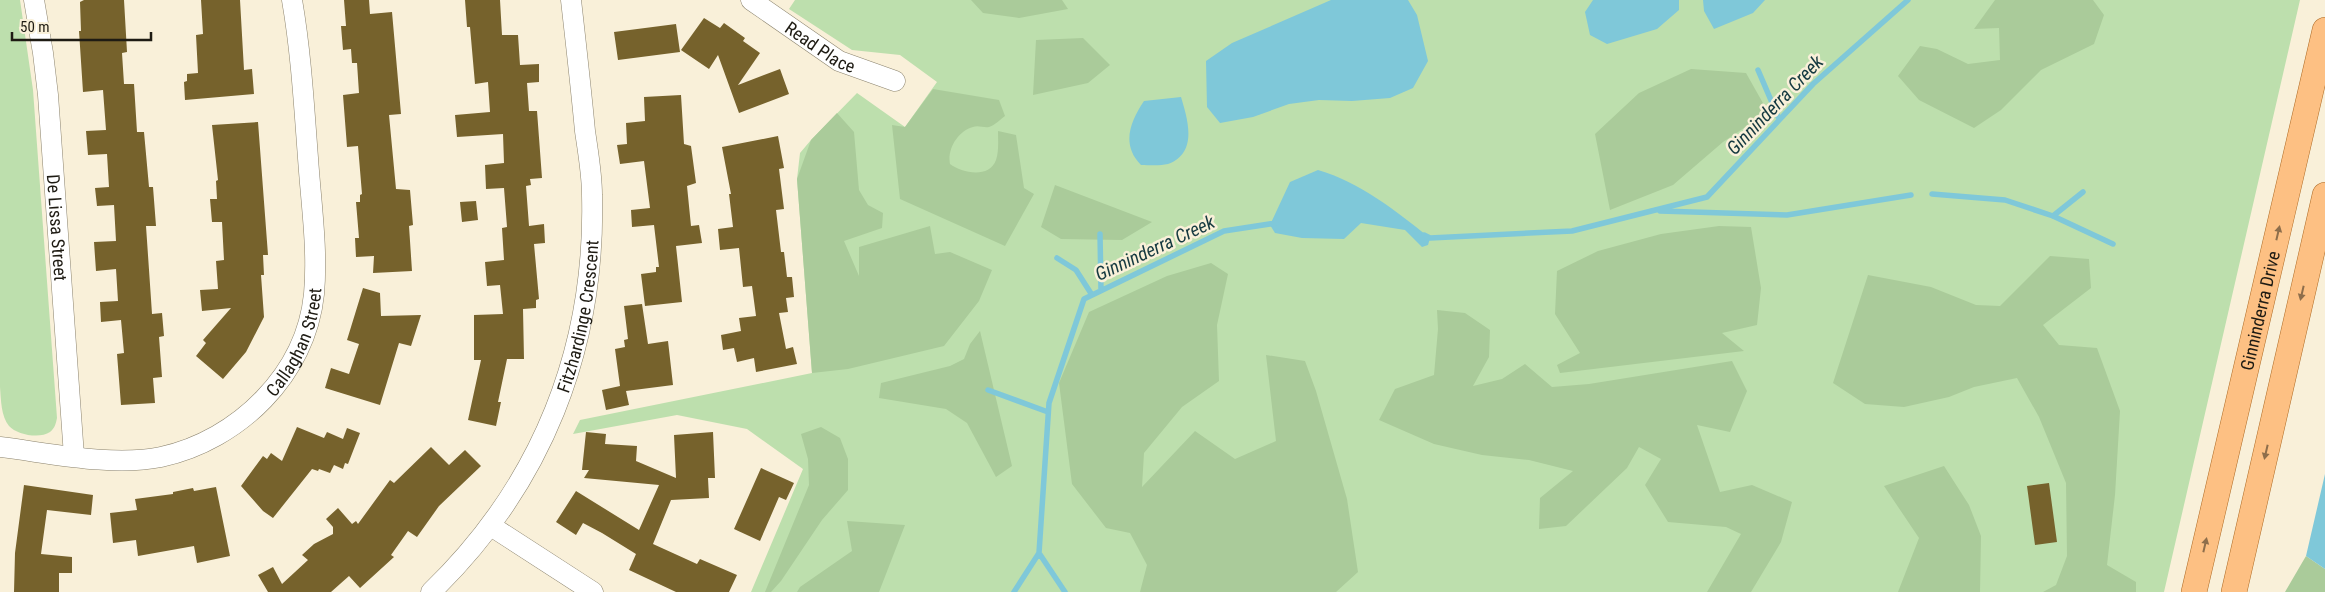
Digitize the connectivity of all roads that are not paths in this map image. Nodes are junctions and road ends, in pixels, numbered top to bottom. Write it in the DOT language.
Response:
graph roads {
  1 [pos="34,0"];
  2 [pos="292,0"];
  3 [pos="571,0"];
  4 [pos="751,0"];
  5 [pos="2325,30"];
  6 [pos="895,81"];
  7 [pos="2325,194"];
  8 [pos="0,447"];
  9 [pos="74,456"];
  10 [pos="490,526"];
  11 [pos="431,592"];
  12 [pos="594,592"];
  13 [pos="2194,592"];
  14 [pos="2234,592"];
  1 -- 9 [label="street, De Lissa Street"];
  2 -- 9 [label="street, Callaghan Street"];
  3 -- 10 [label="street, Fitzhardinge Crescent"];
  4 -- 6 [label="street, Read Place"];
  13 -- 5 [label="main road, Ginninderra Drive, one-way"];
  7 -- 14 [label="main road, one-way"];
  8 -- 9 [label="street, Callaghan Street"];
  10 -- 11 [label="street, Fitzhardinge Crescent"];
  10 -- 12 [label="street"];
}
